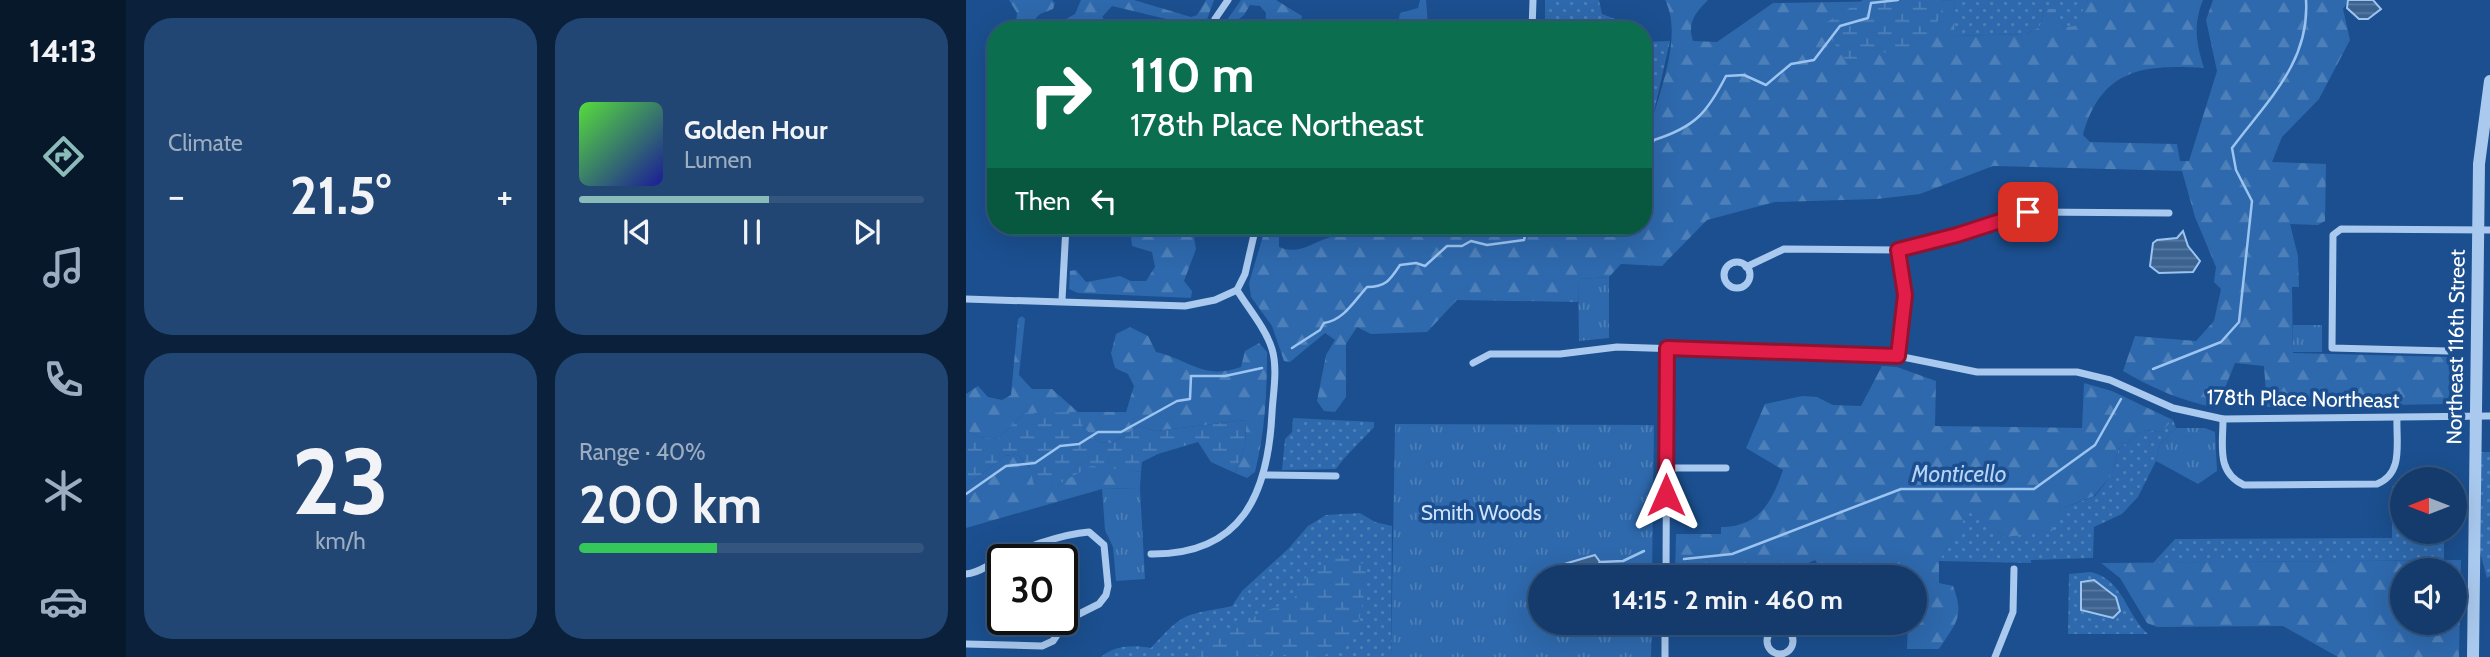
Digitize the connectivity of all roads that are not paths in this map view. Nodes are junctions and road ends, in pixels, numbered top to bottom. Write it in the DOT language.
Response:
graph roads {
  1 [pos="1228,0"];
  2 [pos="1533,0"];
  3 [pos="1214,21"];
  4 [pos="1532,21"];
  5 [pos="2490,81"];
  6 [pos="2169,213"];
  7 [pos="2484,230"];
  8 [pos="1066,235"];
  9 [pos="1254,235"];
  10 [pos="1898,250"];
  11 [pos="1746,267"];
  12 [pos="1237,290"];
  13 [pos="966,299"];
  14 [pos="1062,300"];
  15 [pos="1667,348"];
  16 [pos="2447,351"];
  17 [pos="1898,356"];
  18 [pos="1473,363"];
  19 [pos="2474,416"];
  20 [pos="2490,416"];
  21 [pos="2397,418"];
  22 [pos="2224,419"];
  23 [pos="1667,468"];
  24 [pos="1726,468"];
  25 [pos="1265,475"];
  26 [pos="1336,476"];
  27 [pos="1151,554"];
  28 [pos="1665,565"];
  29 [pos="2014,569"];
  30 [pos="966,574"];
  31 [pos="1665,635"];
  32 [pos="966,644"];
  33 [pos="1665,657"];
  34 [pos="1995,657"];
  35 [pos="2473,657"];
  1 -- 3 [label="street"];
  2 -- 4 [label="street"];
  5 -- 7 [label="street, Northeast 116th Street"];
  6 -- 10 [label="street"];
  7 -- 16 [label="street"];
  7 -- 19 [label="street, Northeast 116th Street"];
  8 -- 14 [label="street"];
  9 -- 12 [label="street"];
  10 -- 11 [label="street"];
  10 -- 17 [label="street"];
  12 -- 14 [label="street"];
  12 -- 25 [label="street"];
  13 -- 14 [label="street"];
  15 -- 17 [label="street, 178th Place Northeast"];
  15 -- 18 [label="street, 178th Place Northeast"];
  15 -- 23 [label="street"];
  17 -- 22 [label="street, 178th Place Northeast"];
  19 -- 20 [label="street, 178th Place Northeast"];
  19 -- 21 [label="street, 178th Place Northeast"];
  19 -- 35 [label="street, Northeast 116th Street"];
  21 -- 22 [label="street, 178th Place Northeast"];
  21 -- 22 [label="street"];
  23 -- 24 [label="street"];
  23 -- 28 [label="street"];
  25 -- 26 [label="street"];
  25 -- 27 [label="street"];
  29 -- 34 [label="street"];
  30 -- 32 [label="street"];
  31 -- 33 [label="street"];
}
